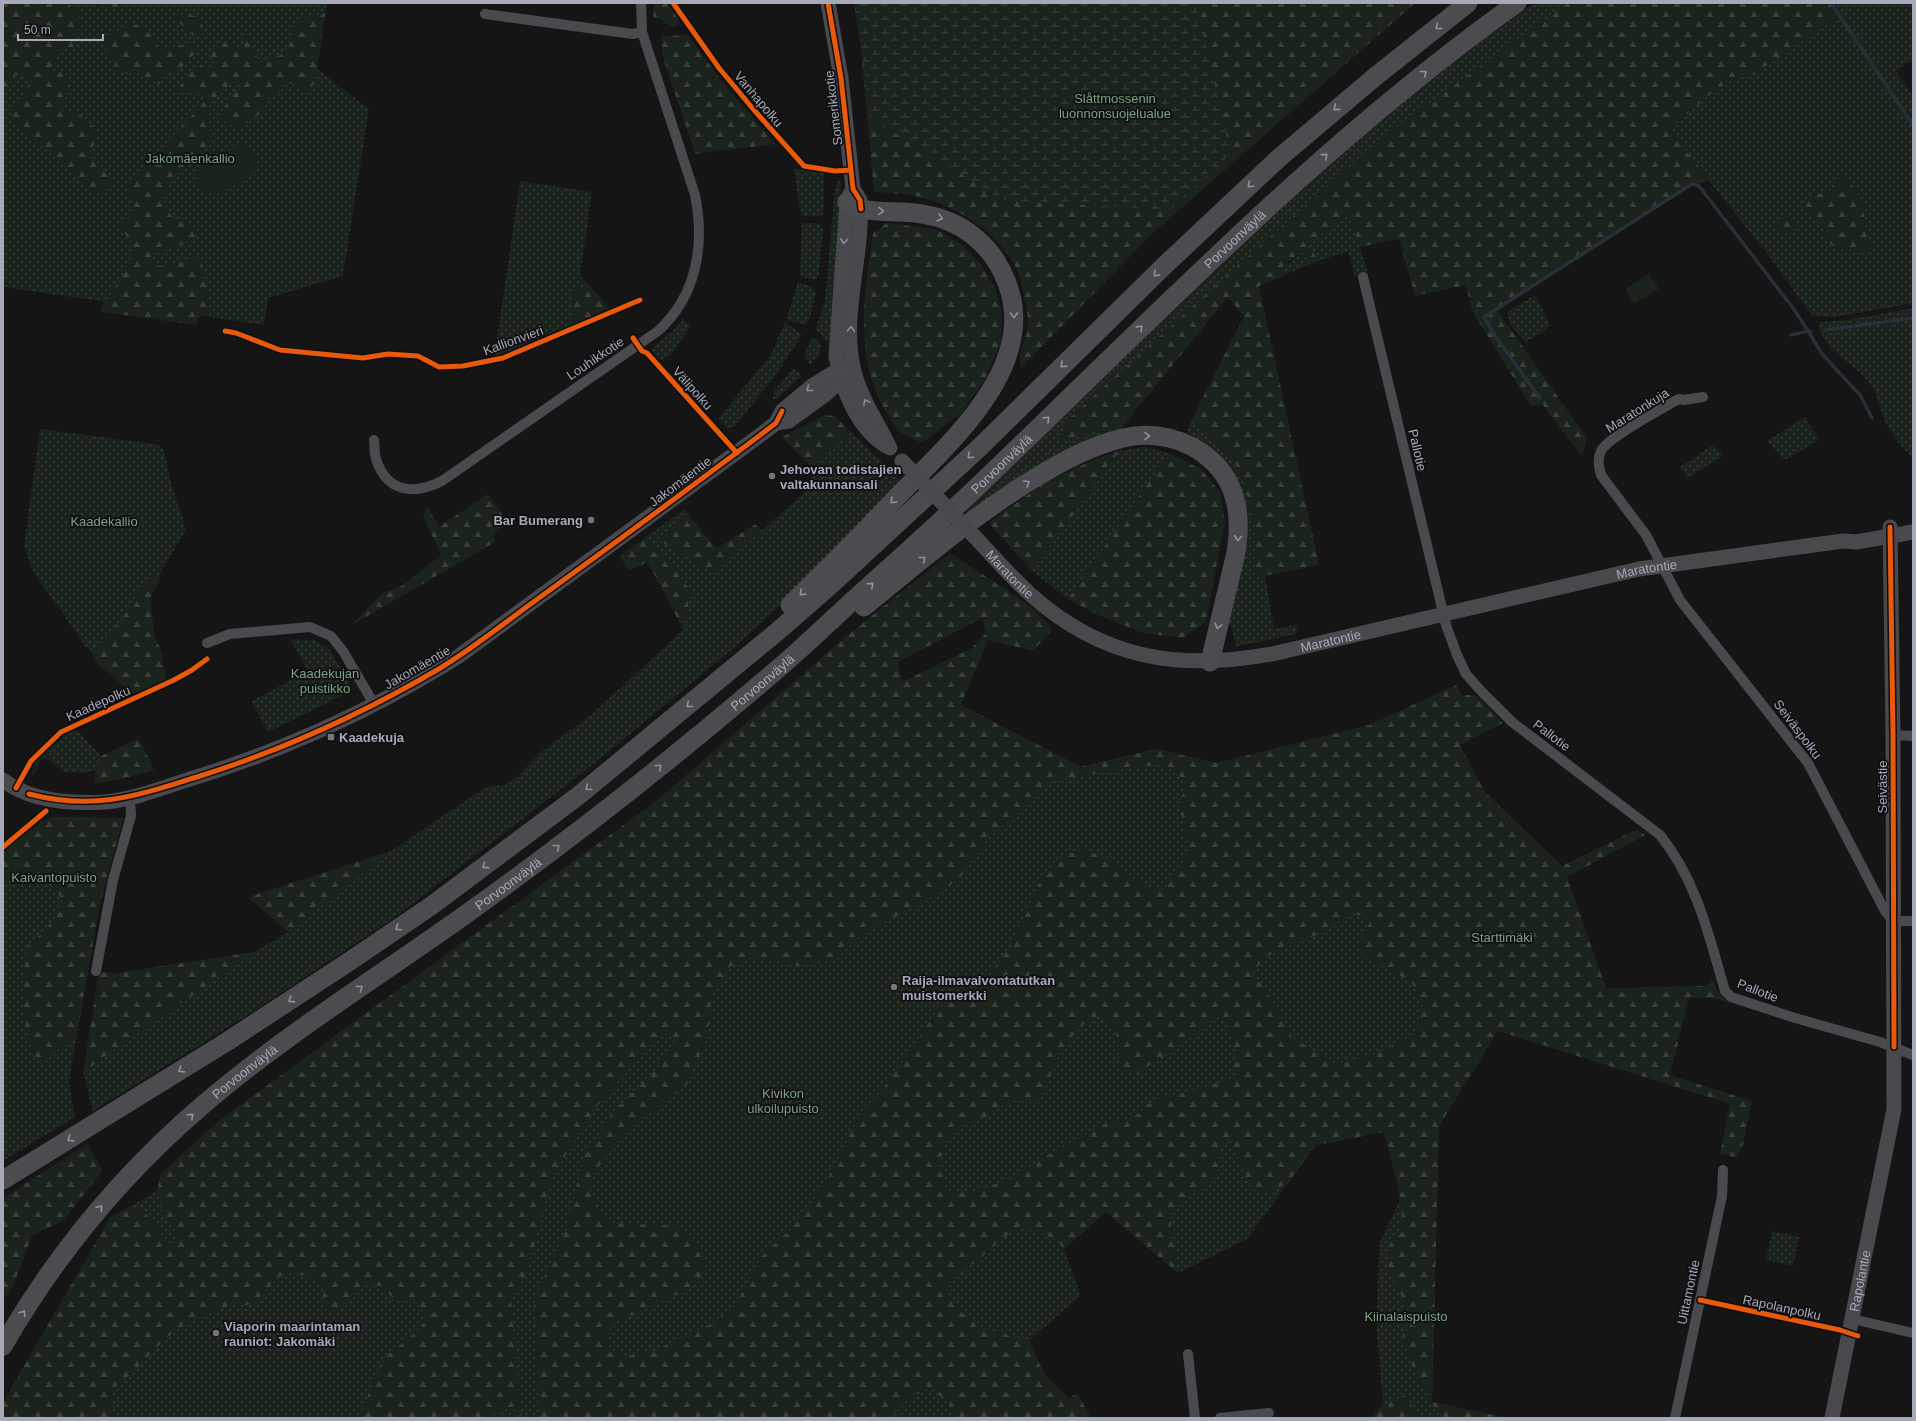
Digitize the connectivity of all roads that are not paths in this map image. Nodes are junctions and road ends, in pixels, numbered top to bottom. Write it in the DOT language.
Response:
graph roads {
  1 [pos="641,3"];
  2 [pos="828,3"];
  3 [pos="1468,3"];
  4 [pos="1516,3"];
  5 [pos="485,14"];
  6 [pos="642,32"];
  7 [pos="853,200"];
  8 [pos="1363,277"];
  9 [pos="845,373"];
  10 [pos="1704,397"];
  11 [pos="820,398"];
  12 [pos="850,403"];
  13 [pos="776,423"];
  14 [pos="374,440"];
  15 [pos="890,448"];
  16 [pos="1913,523"];
  17 [pos="1890,532"];
  18 [pos="1913,532"];
  19 [pos="1662,565"];
  20 [pos="1444,615"];
  21 [pos="206,643"];
  22 [pos="1210,662"];
  23 [pos="769,677"];
  24 [pos="719,680"];
  25 [pos="374,704"];
  26 [pos="1893,735"];
  27 [pos="1913,736"];
  28 [pos="4,782"];
  29 [pos="130,797"];
  30 [pos="1893,921"];
  31 [pos="1913,921"];
  32 [pos="96,971"];
  33 [pos="1894,1047"];
  34 [pos="1913,1055"];
  35 [pos="1888,1143"];
  36 [pos="1723,1170"];
  37 [pos="3,1180"];
  38 [pos="1852,1319"];
  39 [pos="1913,1333"];
  40 [pos="3,1346"];
  41 [pos="1188,1354"];
  42 [pos="1269,1413"];
  43 [pos="1195,1418"];
  44 [pos="1220,1418"];
  45 [pos="1675,1418"];
  46 [pos="1832,1418"];
  1 -- 6 [label="street, Louhikkotie"];
  2 -- 7 [label="street, Somerikkotie"];
  3 -- 24 [label="highway, Porvoonväylä, one-way"];
  23 -- 4 [label="highway, Porvoonväylä, one-way"];
  5 -- 6 [label="street"];
  6 -- 14 [label="street, Louhikkotie"];
  7 -- 9 [label="street, Somerikkotie"];
  7 -- 24 [label="highway, one-way"];
  8 -- 20 [label="street, Pallotie"];
  9 -- 11 [label="street, Jakomäentie"];
  9 -- 12 [label="street, Maratontie"];
  9 -- 13 [label="street, Jakomäentie, one-way"];
  15 -- 9 [label="street, Maratontie, one-way"];
  10 -- 19 [label="street, Maratonkuja"];
  11 -- 12 [label="street"];
  11 -- 13 [label="street, Jakomäentie"];
  12 -- 15 [label="street, Maratontie"];
  13 -- 25 [label="street, Jakomäentie"];
  15 -- 22 [label="street, Maratontie, bridge"];
  16 -- 17 [label="street, Maratontie"];
  17 -- 18 [label="street, Maratontie"];
  17 -- 19 [label="street, Maratontie"];
  17 -- 26 [label="street, Seivästie"];
  19 -- 20 [label="street, Maratontie"];
  19 -- 30 [label="street, Seiväspolku"];
  20 -- 22 [label="street, Maratontie"];
  20 -- 33 [label="street, Pallotie"];
  21 -- 25 [label="street"];
  23 -- 22 [label="highway, one-way"];
  40 -- 23 [label="highway, Porvoonväylä, one-way"];
  24 -- 37 [label="highway, Porvoonväylä, one-way"];
  25 -- 29 [label="street, Jakomäentie"];
  26 -- 27 [label="street"];
  26 -- 30 [label="street, Seivästie"];
  28 -- 29 [label="street, Jakomäentie"];
  29 -- 32 [label="street"];
  30 -- 31 [label="street"];
  30 -- 33 [label="street, Seivästie"];
  33 -- 34 [label="street, Pallotie"];
  33 -- 35 [label="street, Seivästie"];
  35 -- 38 [label="street, Rapolantie"];
  36 -- 45 [label="street, Uittamontie"];
  38 -- 39 [label="street"];
  38 -- 46 [label="street, Rapolantie"];
  41 -- 43 [label="street"];
  42 -- 44 [label="street"];
}
